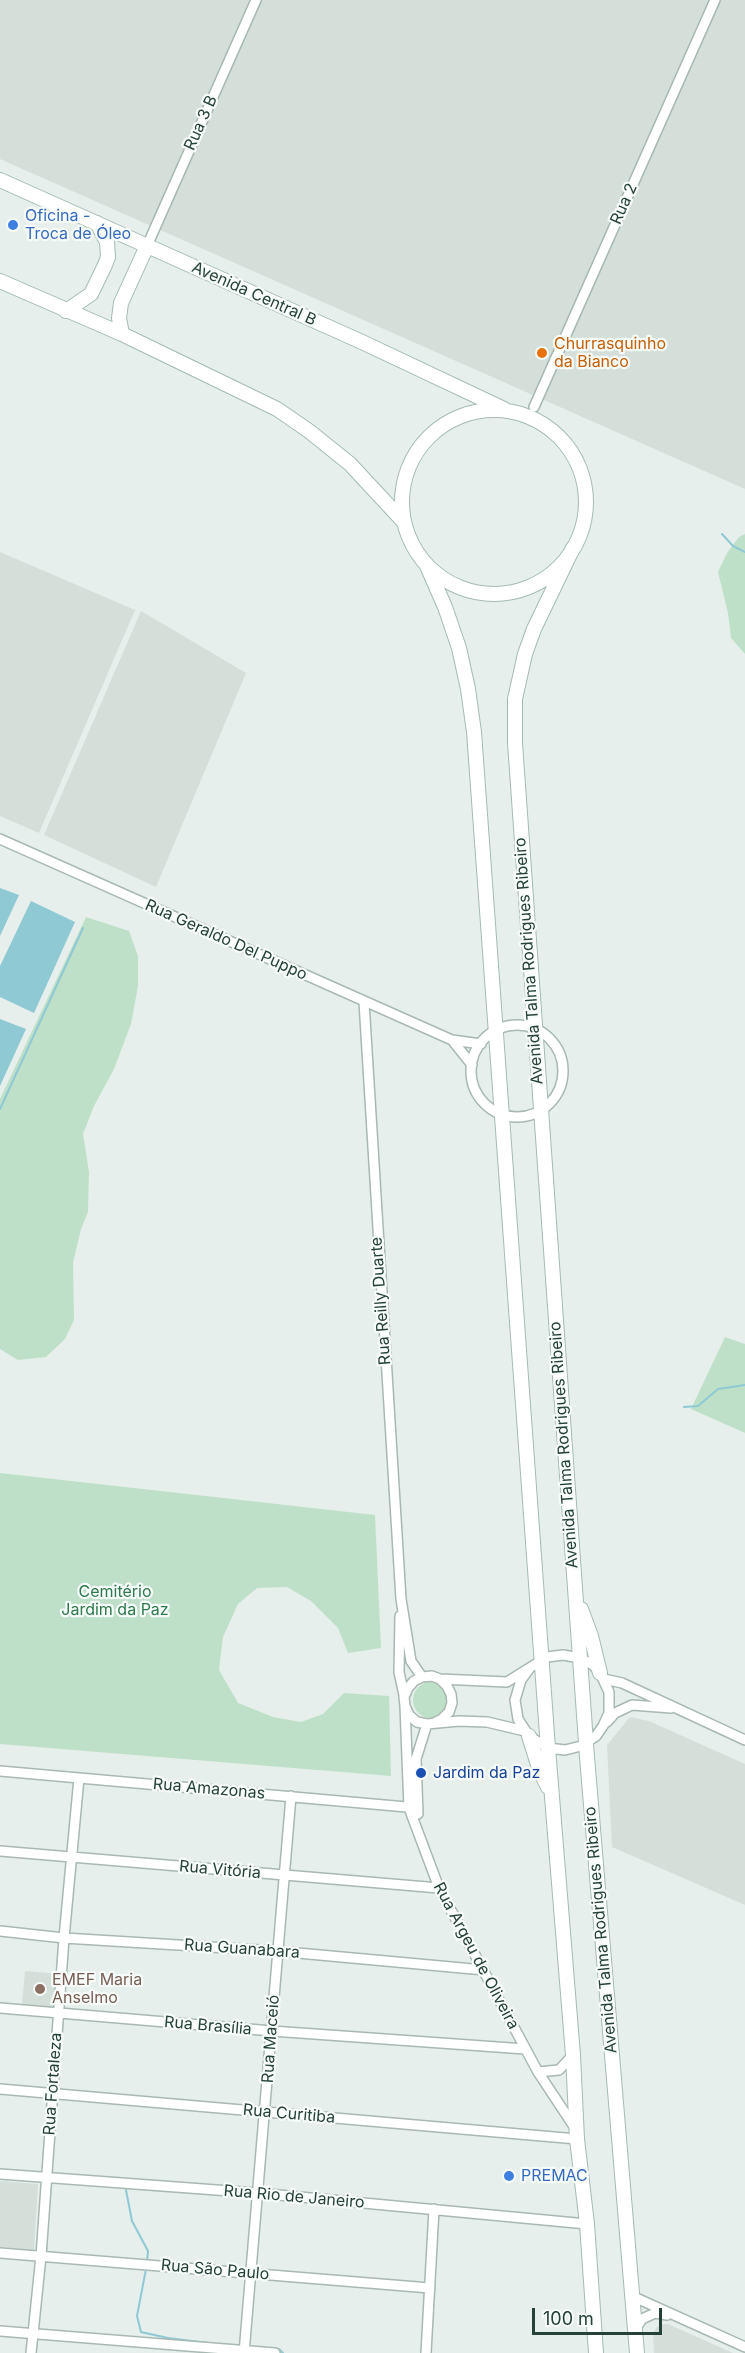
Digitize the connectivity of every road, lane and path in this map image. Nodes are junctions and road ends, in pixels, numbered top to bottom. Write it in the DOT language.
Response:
graph roads {
  1 [pos="256,0"];
  2 [pos="715,0"];
  3 [pos="0,180"];
  4 [pos="97,223"];
  5 [pos="147,246"];
  6 [pos="0,281"];
  7 [pos="66,310"];
  8 [pos="122,334"];
  9 [pos="534,407"];
  10 [pos="506,410"];
  11 [pos="403,521"];
  12 [pos="573,548"];
  13 [pos="427,566"];
  14 [pos="0,839"];
  15 [pos="364,1002"];
  16 [pos="534,1029"];
  17 [pos="495,1031"];
  18 [pos="452,1041"];
  19 [pos="481,1044"];
  20 [pos="472,1065"];
  21 [pos="539,1112"];
  22 [pos="502,1115"];
  23 [pos="575,1594"];
  24 [pos="401,1599"];
  25 [pos="580,1658"];
  26 [pos="542,1660"];
  27 [pos="529,1669"];
  28 [pos="602,1676"];
  29 [pos="422,1677"];
  30 [pos="440,1679"];
  31 [pos="405,1701"];
  32 [pos="681,1710"];
  33 [pos="430,1724"];
  34 [pos="603,1726"];
  35 [pos="527,1733"];
  36 [pos="745,1740"];
  37 [pos="586,1743"];
  38 [pos="548,1748"];
  39 [pos="0,1771"];
  40 [pos="79,1779"];
  41 [pos="552,1795"];
  42 [pos="291,1796"];
  43 [pos="413,1808"];
  44 [pos="419,1837"];
  45 [pos="0,1851"];
  46 [pos="72,1857"];
  47 [pos="284,1875"];
  48 [pos="439,1888"];
  49 [pos="0,1931"];
  50 [pos="64,1938"];
  51 [pos="276,1951"];
  52 [pos="484,1970"];
  53 [pos="0,2008"];
  54 [pos="58,2013"];
  55 [pos="272,2031"];
  56 [pos="525,2049"];
  57 [pos="573,2055"];
  58 [pos="538,2072"];
  59 [pos="0,2089"];
  60 [pos="52,2094"];
  61 [pos="265,2112"];
  62 [pos="577,2135"];
  63 [pos="0,2174"];
  64 [pos="46,2179"];
  65 [pos="257,2193"];
  66 [pos="434,2209"];
  67 [pos="587,2224"];
  68 [pos="0,2253"];
  69 [pos="40,2256"];
  70 [pos="252,2273"];
  71 [pos="430,2288"];
  72 [pos="634,2297"];
  73 [pos="678,2317"];
  74 [pos="636,2328"];
  75 [pos="0,2331"];
  76 [pos="33,2333"];
  77 [pos="745,2347"];
  78 [pos="244,2352"];
  79 [pos="31,2353"];
  80 [pos="275,2353"];
  81 [pos="426,2353"];
  82 [pos="596,2353"];
  83 [pos="637,2353"];
  1 -- 5 [label="street, Rua 3 B"];
  2 -- 9 [label="street, Rua 2"];
  3 -- 4 [label="main road, Avenida Central B"];
  4 -- 5 [label="main road, Avenida Central B"];
  4 -- 7 [label="main road"];
  5 -- 8 [label="main road"];
  5 -- 10 [label="main road, Avenida Central B"];
  6 -- 7 [label="main road, Avenida Central B"];
  7 -- 8 [label="main road, Avenida Central B"];
  8 -- 11 [label="main road, Avenida Central B"];
  10 -- 11 [label="main road, Avenida Central B"];
  10 -- 12 [label="main road, Avenida Central B"];
  11 -- 13 [label="main road, Avenida Central B"];
  12 -- 13 [label="main road, Avenida Central B"];
  12 -- 16 [label="main road, Avenida Talma Rodrigues Ribeiro"];
  13 -- 17 [label="main road"];
  14 -- 15 [label="street, Rua Geraldo Del Puppo"];
  15 -- 18 [label="street, Rua Geraldo Del Puppo"];
  15 -- 24 [label="street, Rua Reilly Duarte"];
  16 -- 17 [label="street"];
  16 -- 21 [label="main road, Avenida Talma Rodrigues Ribeiro"];
  16 -- 21 [label="street"];
  17 -- 19 [label="street"];
  17 -- 22 [label="main road"];
  18 -- 19 [label="street, Rua Geraldo Del Puppo"];
  18 -- 20 [label="street, Rua Geraldo Del Puppo"];
  19 -- 20 [label="street"];
  20 -- 22 [label="street"];
  21 -- 22 [label="street"];
  21 -- 23 [label="main road, Avenida Talma Rodrigues Ribeiro"];
  22 -- 26 [label="main road"];
  23 -- 25 [label="main road, Avenida Talma Rodrigues Ribeiro"];
  23 -- 28 [label="main road"];
  24 -- 29 [label="street, Rua Reilly Duarte"];
  24 -- 31 [label="street, Rua Reilly Duarte"];
  25 -- 26 [label="street"];
  25 -- 28 [label="street"];
  25 -- 37 [label="main road, Avenida Talma Rodrigues Ribeiro"];
  26 -- 27 [label="street"];
  26 -- 38 [label="main road"];
  27 -- 30 [label="street"];
  27 -- 35 [label="street"];
  28 -- 32 [label="street"];
  28 -- 34 [label="street"];
  29 -- 30 [label="street"];
  29 -- 31 [label="street"];
  30 -- 33 [label="street"];
  31 -- 33 [label="street"];
  31 -- 43 [label="street, Rua Reilly Duarte"];
  32 -- 34 [label="street"];
  32 -- 36 [label="street"];
  33 -- 35 [label="street"];
  33 -- 43 [label="street, Rua Reilly Duarte"];
  34 -- 37 [label="street"];
  35 -- 38 [label="street"];
  35 -- 41 [label="main road"];
  37 -- 38 [label="street"];
  37 -- 72 [label="main road, Avenida Talma Rodrigues Ribeiro"];
  38 -- 41 [label="main road"];
  39 -- 40 [label="street, Rua Amazonas"];
  40 -- 42 [label="street, Rua Amazonas"];
  40 -- 46 [label="street, Rua Fortaleza"];
  41 -- 57 [label="main road"];
  42 -- 43 [label="street, Rua Amazonas"];
  42 -- 47 [label="street, Rua Maceió"];
  43 -- 44 [label="street, Rua Reilly Duarte"];
  44 -- 48 [label="street, Rua Argeu de Oliveira"];
  45 -- 46 [label="street, Rua Vitória"];
  46 -- 47 [label="street, Rua Vitória"];
  46 -- 50 [label="street, Rua Fortaleza"];
  47 -- 48 [label="street, Rua Vitória"];
  47 -- 51 [label="street, Rua Maceió"];
  48 -- 52 [label="street, Rua Argeu de Oliveira"];
  49 -- 50 [label="street, Rua Guanabara"];
  50 -- 51 [label="street, Rua Guanabara"];
  50 -- 54 [label="street, Rua Fortaleza"];
  51 -- 52 [label="street, Rua Guanabara"];
  51 -- 55 [label="street, Rua Maceió"];
  52 -- 56 [label="street, Rua Argeu de Oliveira"];
  53 -- 54 [label="street, Rua Brasília"];
  54 -- 55 [label="street, Rua Brasília"];
  54 -- 60 [label="street, Rua Fortaleza"];
  55 -- 56 [label="street, Rua Brasília"];
  55 -- 61 [label="street, Rua Maceió"];
  56 -- 58 [label="street, Rua Argeu de Oliveira"];
  57 -- 58 [label="street"];
  57 -- 62 [label="main road"];
  58 -- 62 [label="street, Rua Argeu de Oliveira"];
  59 -- 60 [label="street, Rua Curitiba"];
  60 -- 61 [label="street, Rua Curitiba"];
  60 -- 64 [label="street, Rua Fortaleza"];
  61 -- 62 [label="street, Rua Curitiba"];
  61 -- 65 [label="street, Rua Maceió"];
  62 -- 67 [label="main road"];
  63 -- 64 [label="street, Rua Rio de Janeiro"];
  64 -- 65 [label="street, Rua Rio de Janeiro"];
  64 -- 69 [label="street, Rua Fortaleza"];
  65 -- 66 [label="street, Rua Rio de Janeiro"];
  65 -- 70 [label="street, Rua Maceió"];
  66 -- 67 [label="street, Rua Rio de Janeiro"];
  66 -- 71 [label="street"];
  67 -- 82 [label="main road"];
  68 -- 69 [label="street, Rua São Paulo"];
  69 -- 70 [label="street, Rua São Paulo"];
  69 -- 76 [label="street, Rua Fortaleza"];
  70 -- 71 [label="street, Rua São Paulo"];
  70 -- 78 [label="street, Rua Maceió"];
  71 -- 81 [label="street"];
  72 -- 73 [label="street"];
  72 -- 74 [label="main road, Avenida Talma Rodrigues Ribeiro"];
  73 -- 74 [label="street"];
  73 -- 77 [label="street"];
  74 -- 83 [label="main road, Avenida Talma Rodrigues Ribeiro"];
  75 -- 76 [label="street"];
  76 -- 78 [label="street"];
  76 -- 79 [label="street, Rua Fortaleza"];
  78 -- 80 [label="street"];
}
